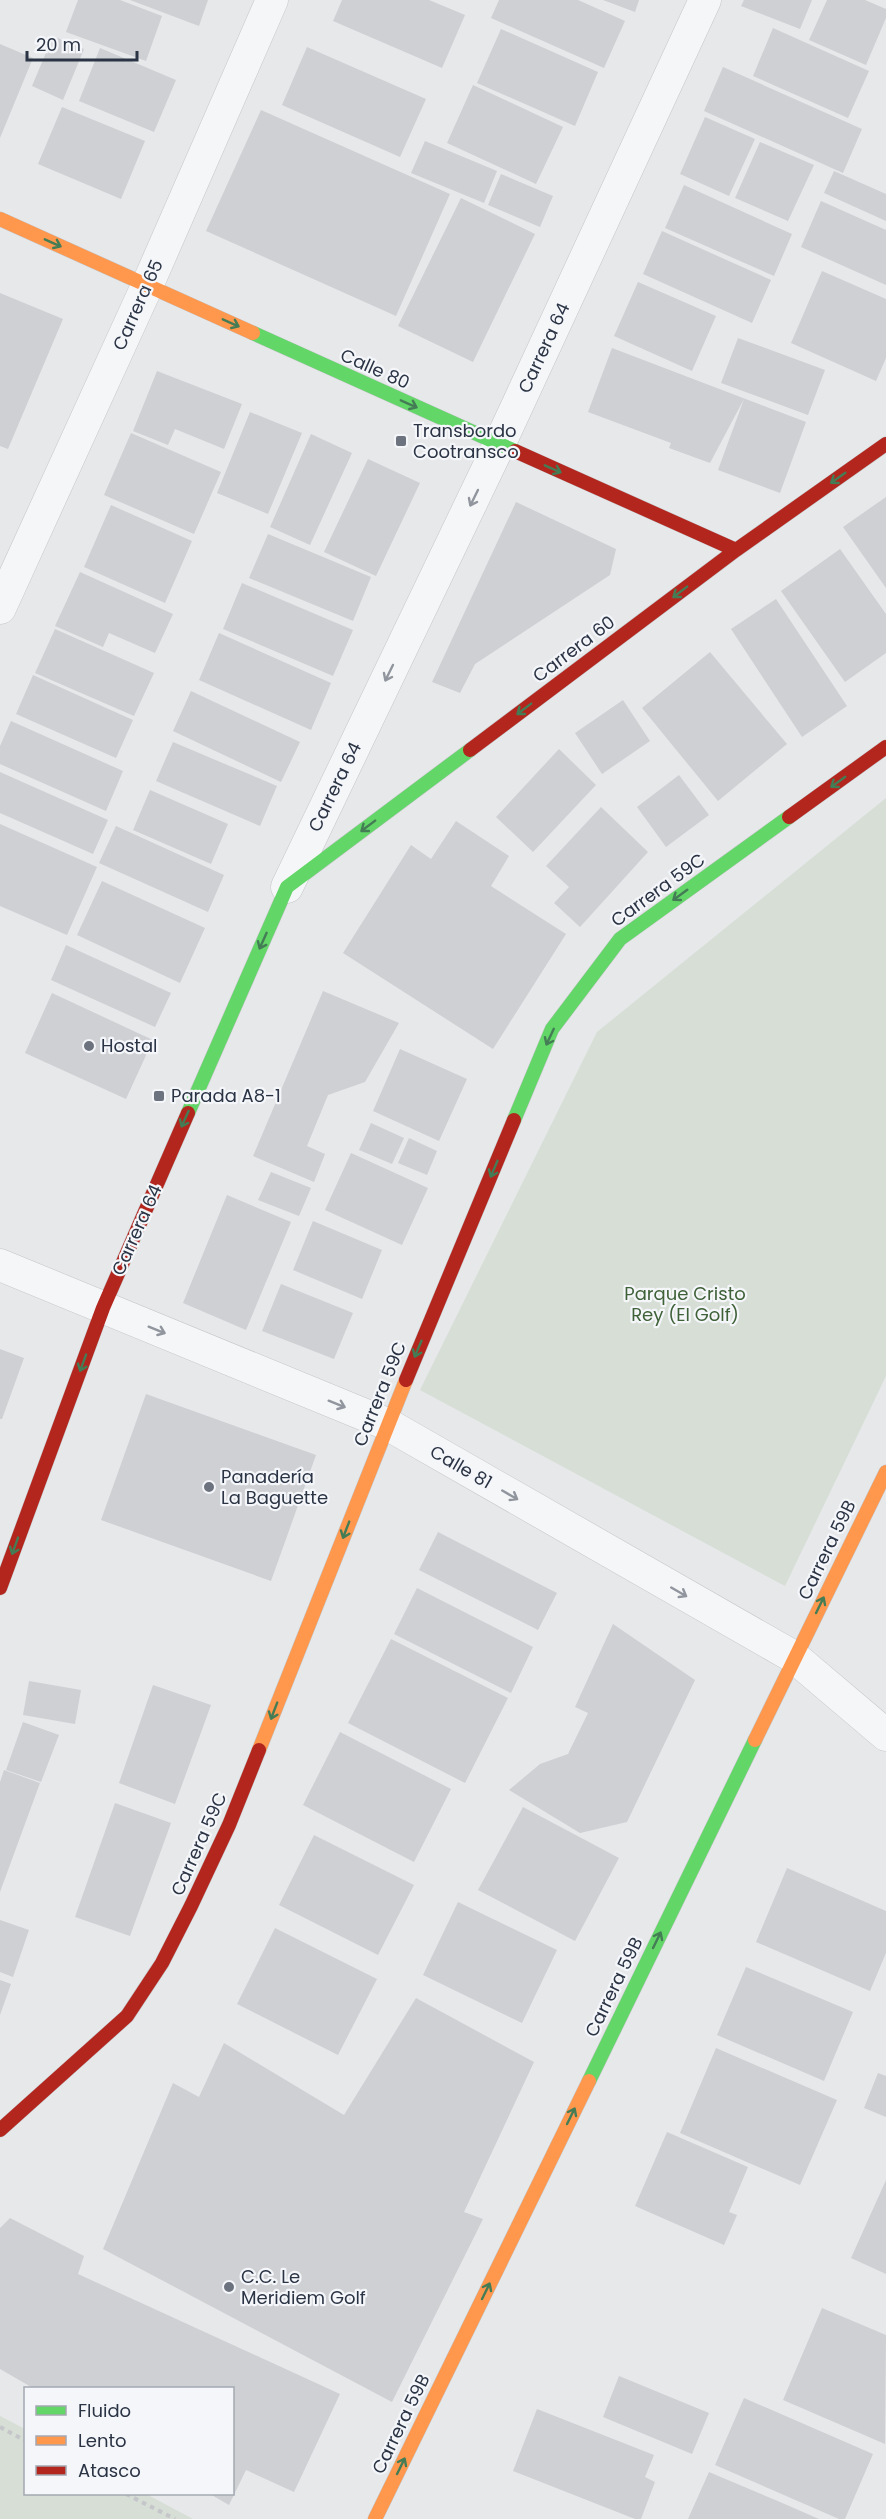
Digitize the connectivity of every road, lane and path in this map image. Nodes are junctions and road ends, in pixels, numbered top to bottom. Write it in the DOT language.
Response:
graph roads {
  1 [pos="272,0"];
  2 [pos="705,0"];
  3 [pos="0,219"];
  4 [pos="147,286"];
  5 [pos="886,444"];
  6 [pos="499,445"];
  7 [pos="736,550"];
  8 [pos="0,608"];
  9 [pos="886,747"];
  10 [pos="287,887"];
  11 [pos="0,1265"];
  12 [pos="103,1308"];
  13 [pos="387,1424"];
  14 [pos="886,1472"];
  15 [pos="0,1588"];
  16 [pos="794,1658"];
  17 [pos="886,1735"];
  18 [pos="0,2130"];
  19 [pos="0,2427"];
  20 [pos="24,2440"];
  21 [pos="130,2495"];
  22 [pos="175,2519"];
  23 [pos="375,2519"];
  1 -- 4 [label="street, Carrera 65"];
  2 -- 6 [label="street, Carrera 64"];
  3 -- 4 [label="street, Calle 80, one-way"];
  4 -- 6 [label="street, Calle 80, one-way"];
  4 -- 8 [label="street, Carrera 65"];
  5 -- 7 [label="street, Carrera 60, one-way"];
  6 -- 7 [label="street, Calle 80, one-way"];
  6 -- 10 [label="street, Carrera 64, one-way"];
  7 -- 10 [label="street, Carrera 60, one-way"];
  9 -- 13 [label="street, Carrera 59C, one-way"];
  10 -- 12 [label="street, Carrera 64, one-way"];
  11 -- 12 [label="street, Calle 81"];
  12 -- 13 [label="street, Calle 81, one-way"];
  12 -- 15 [label="street, Carrera 64, one-way"];
  13 -- 16 [label="street, Calle 81, one-way"];
  13 -- 18 [label="street, Carrera 59C, one-way"];
  16 -- 14 [label="street, Carrera 59B, one-way"];
  16 -- 17 [label="street, Calle 81"];
  23 -- 16 [label="street, Carrera 59B, one-way"];
  19 -- 20 [label="path"];
  21 -- 22 [label="path"];
}
